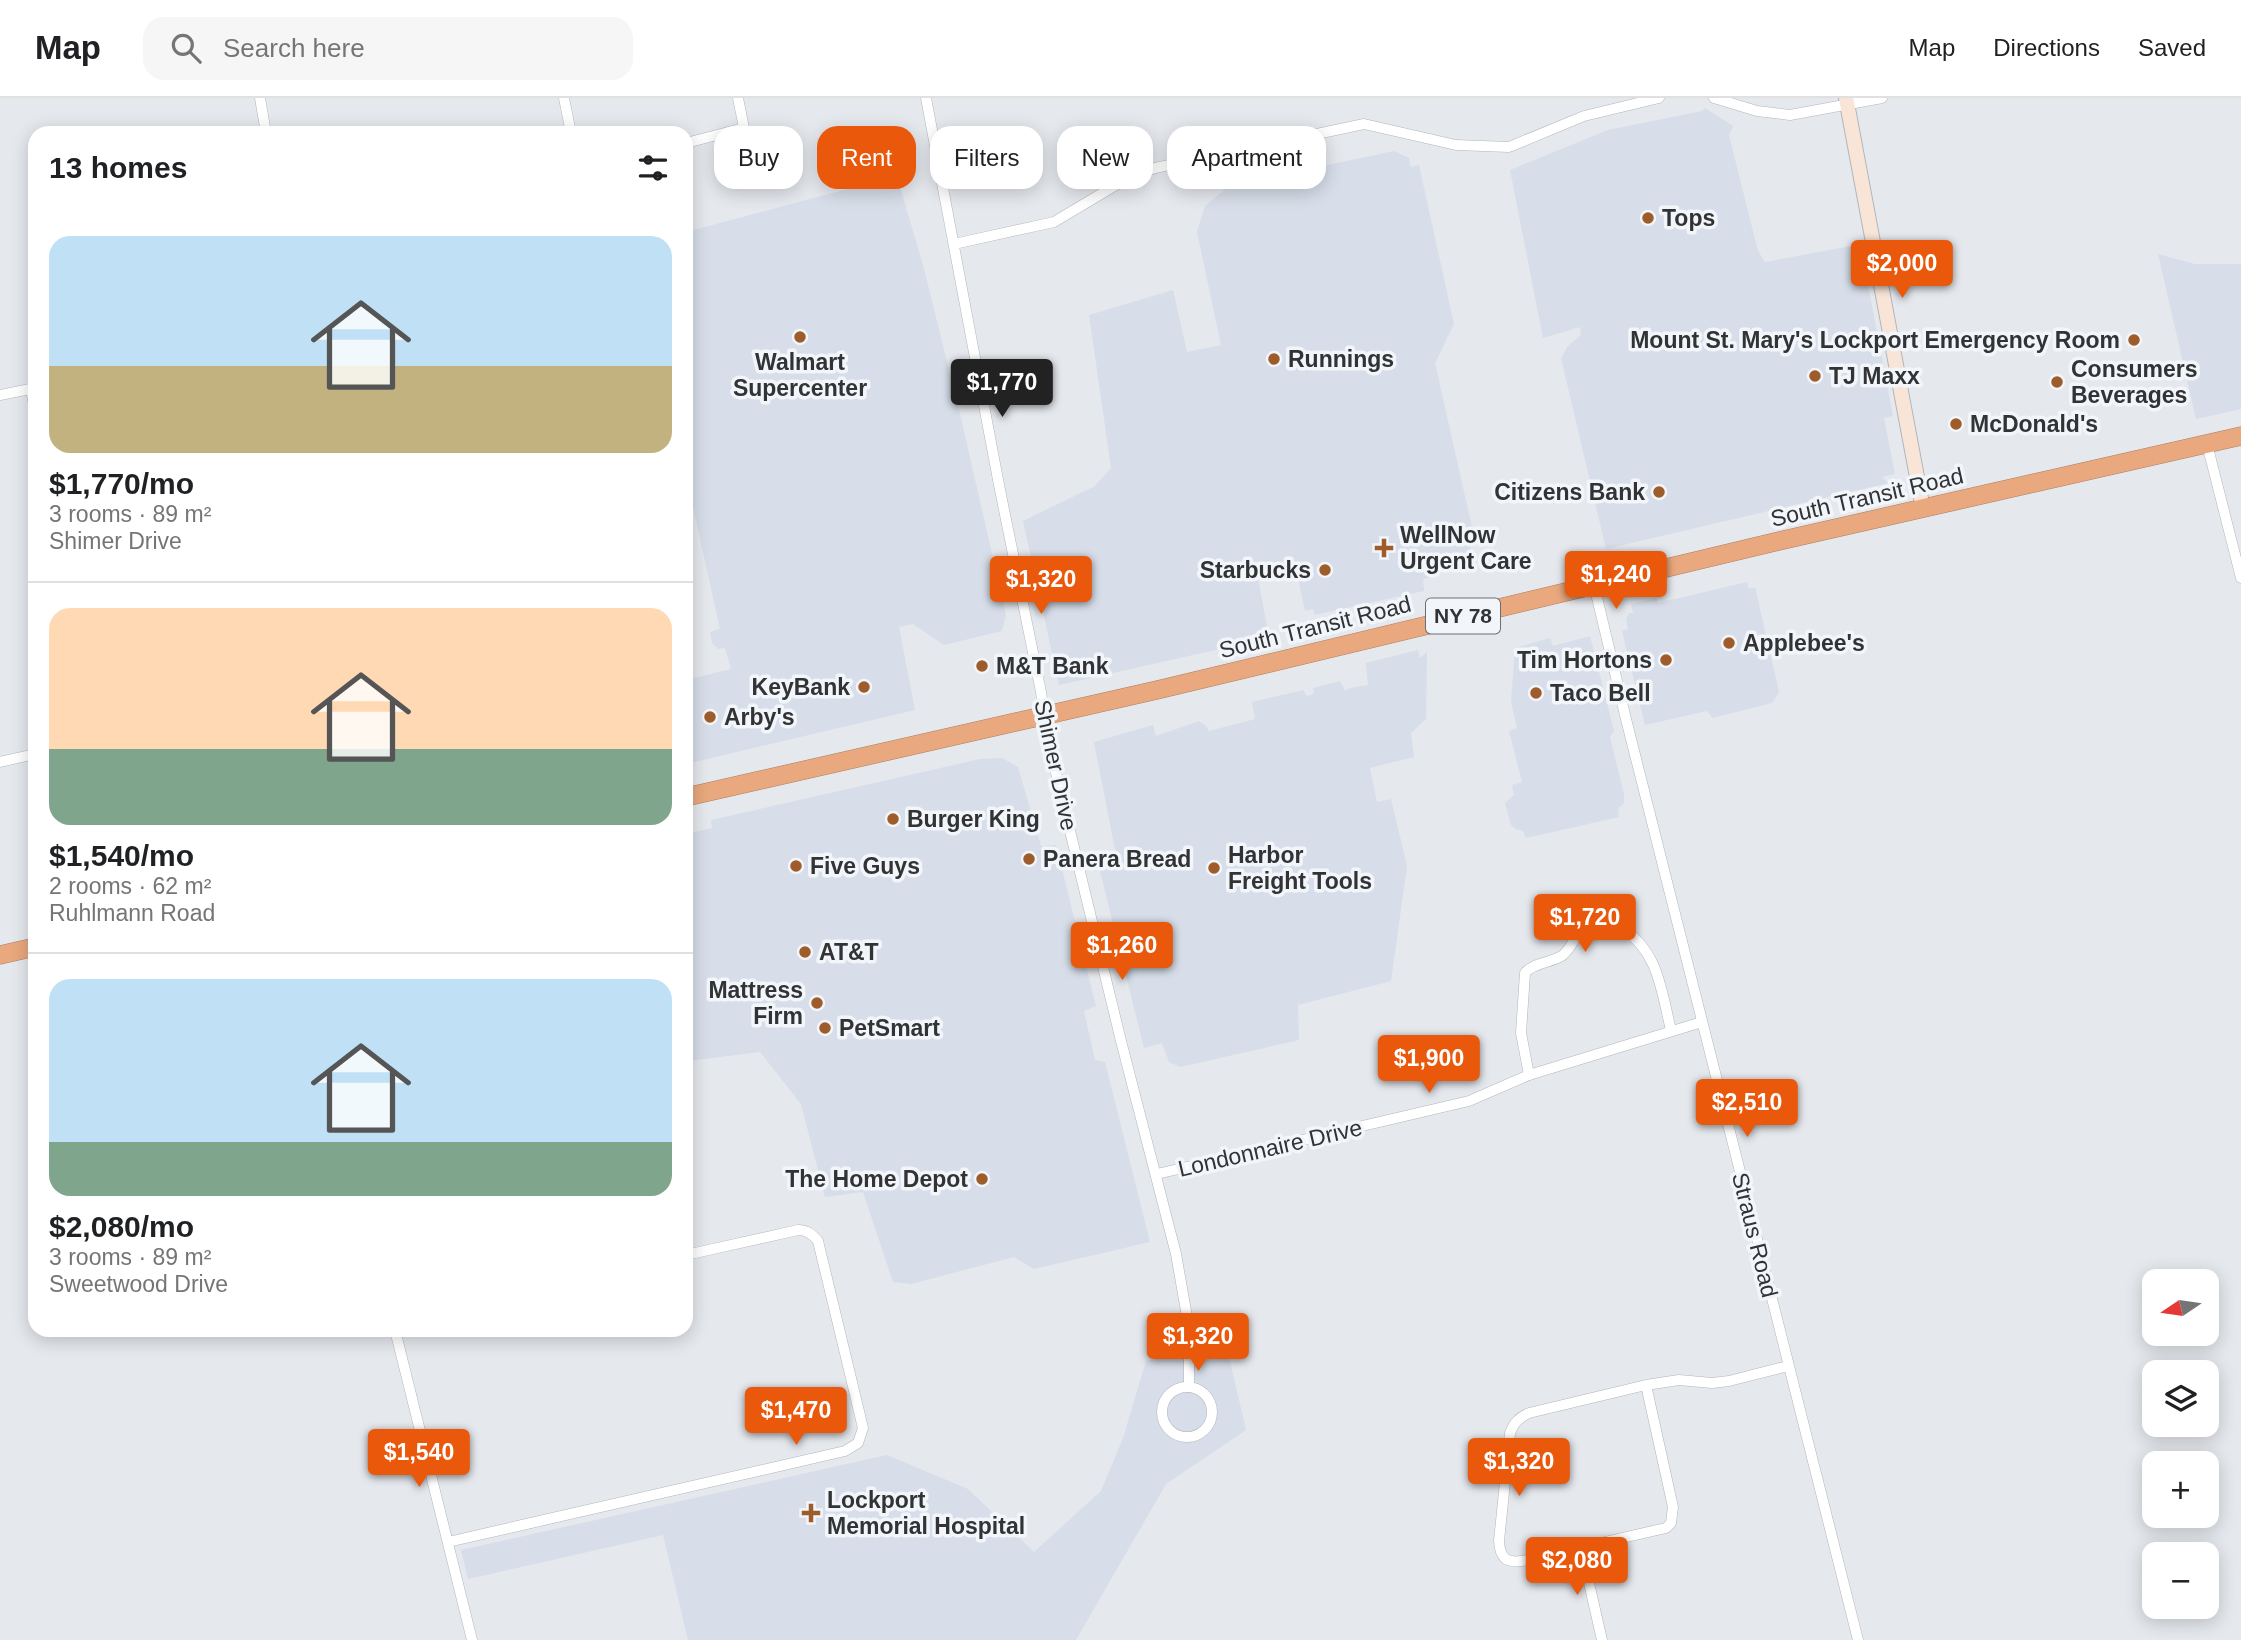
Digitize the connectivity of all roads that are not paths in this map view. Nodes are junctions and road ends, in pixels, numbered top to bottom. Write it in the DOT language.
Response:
graph roads {
  1 [pos="260,98"];
  2 [pos="564,98"];
  3 [pos="738,98"];
  4 [pos="926,98"];
  5 [pos="1659,98"];
  6 [pos="1714,98"];
  7 [pos="1882,98"];
  8 [pos="1847,101"];
  9 [pos="265,126"];
  10 [pos="570,126"];
  11 [pos="693,141"];
  12 [pos="954,244"];
  13 [pos="28,389"];
  14 [pos="0,395"];
  15 [pos="2241,436"];
  16 [pos="2207,444"];
  17 [pos="1923,509"];
  18 [pos="2241,578"];
  19 [pos="1594,585"];
  20 [pos="1044,714"];
  21 [pos="28,756"];
  22 [pos="0,762"];
  23 [pos="693,795"];
  24 [pos="28,949"];
  25 [pos="0,955"];
  26 [pos="1702,1022"];
  27 [pos="1671,1030"];
  28 [pos="1529,1075"];
  29 [pos="1157,1174"];
  30 [pos="693,1253"];
  31 [pos="397,1337"];
  32 [pos="1788,1366"];
  33 [pos="1646,1385"];
  34 [pos="1189,1387"];
  35 [pos="448,1542"];
  36 [pos="1581,1548"];
  37 [pos="472,1640"];
  38 [pos="1602,1640"];
  39 [pos="1858,1640"];
  1 -- 9 [label="street"];
  2 -- 10 [label="street"];
  3 -- 11 [label="street"];
  4 -- 12 [label="street, Shimer Drive"];
  5 -- 12 [label="street"];
  6 -- 8 [label="street"];
  7 -- 8 [label="street"];
  8 -- 17 [label="street"];
  12 -- 20 [label="street, Shimer Drive"];
  13 -- 14 [label="street"];
  15 -- 16 [label="highway, South Transit Road / NY 78"];
  16 -- 17 [label="highway, South Transit Road / NY 78"];
  16 -- 18 [label="street"];
  17 -- 19 [label="highway, South Transit Road / NY 78"];
  19 -- 20 [label="highway, South Transit Road / NY 78"];
  19 -- 26 [label="street, Straus Road"];
  20 -- 23 [label="highway, South Transit Road / NY 78"];
  20 -- 29 [label="street, Shimer Drive"];
  21 -- 22 [label="street"];
  24 -- 25 [label="highway"];
  26 -- 27 [label="street, Londonnaire Drive"];
  26 -- 32 [label="street, Straus Road"];
  27 -- 28 [label="street, Londonnaire Drive"];
  27 -- 28 [label="street"];
  28 -- 29 [label="street, Londonnaire Drive"];
  29 -- 34 [label="street, Shimer Drive"];
  30 -- 35 [label="street"];
  31 -- 35 [label="street"];
  32 -- 33 [label="street"];
  32 -- 39 [label="street, Straus Road"];
  33 -- 36 [label="street"];
  33 -- 36 [label="street"];
  34 -- 34 [label="street"];
  35 -- 37 [label="street"];
  36 -- 38 [label="street"];
}
